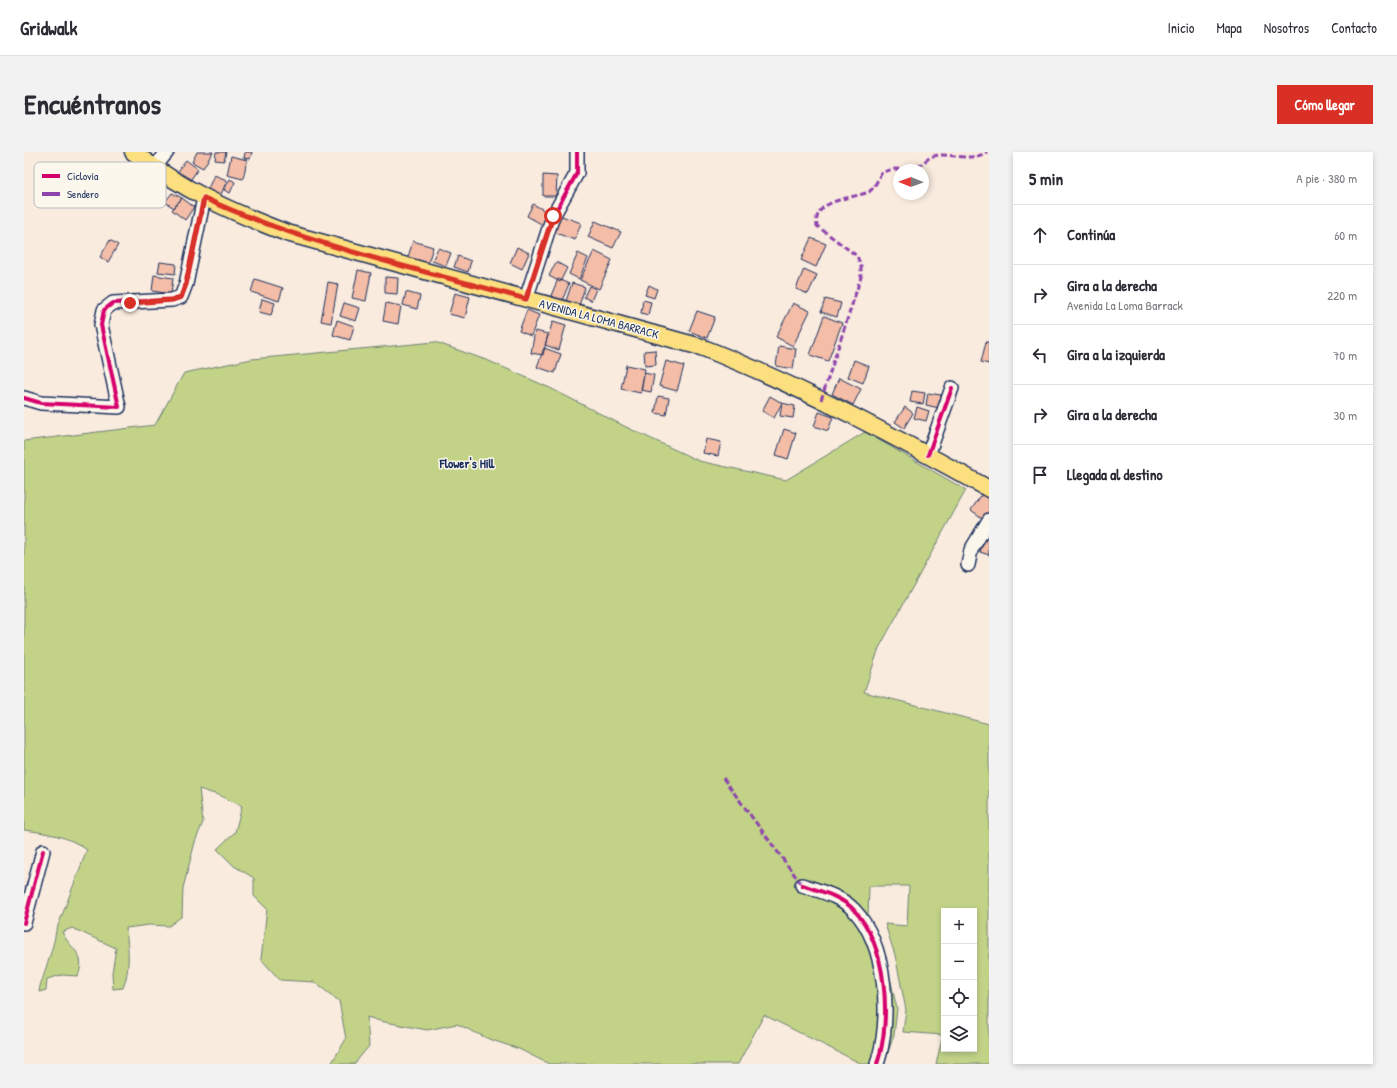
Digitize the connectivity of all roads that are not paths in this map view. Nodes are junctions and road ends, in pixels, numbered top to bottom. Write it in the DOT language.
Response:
graph roads {
  1 [pos="133,152"];
  2 [pos="167,152"];
  3 [pos="577,152"];
  4 [pos="146,162"];
  5 [pos="159,162"];
  6 [pos="166,175"];
  7 [pos="204,198"];
  8 [pos="526,299"];
  9 [pos="952,388"];
  10 [pos="24,398"];
  11 [pos="928,455"];
  12 [pos="989,489"];
  13 [pos="989,520"];
  14 [pos="968,565"];
  15 [pos="43,851"];
  16 [pos="802,885"];
  17 [pos="24,923"];
  18 [pos="877,1064"];
  1 -- 4 [label="main road, AVENIDA LA LOMA BARRACK"];
  2 -- 5 [label="street"];
  3 -- 8 [label="street"];
  6 -- 7 [label="main road, AVENIDA LA LOMA BARRACK"];
  7 -- 8 [label="main road, AVENIDA LA LOMA BARRACK"];
  7 -- 10 [label="street"];
  8 -- 11 [label="main road, AVENIDA LA LOMA BARRACK"];
  9 -- 11 [label="street"];
  11 -- 12 [label="main road, AVENIDA LA LOMA BARRACK"];
  13 -- 14 [label="street"];
  15 -- 17 [label="street"];
  16 -- 18 [label="street"];
}
